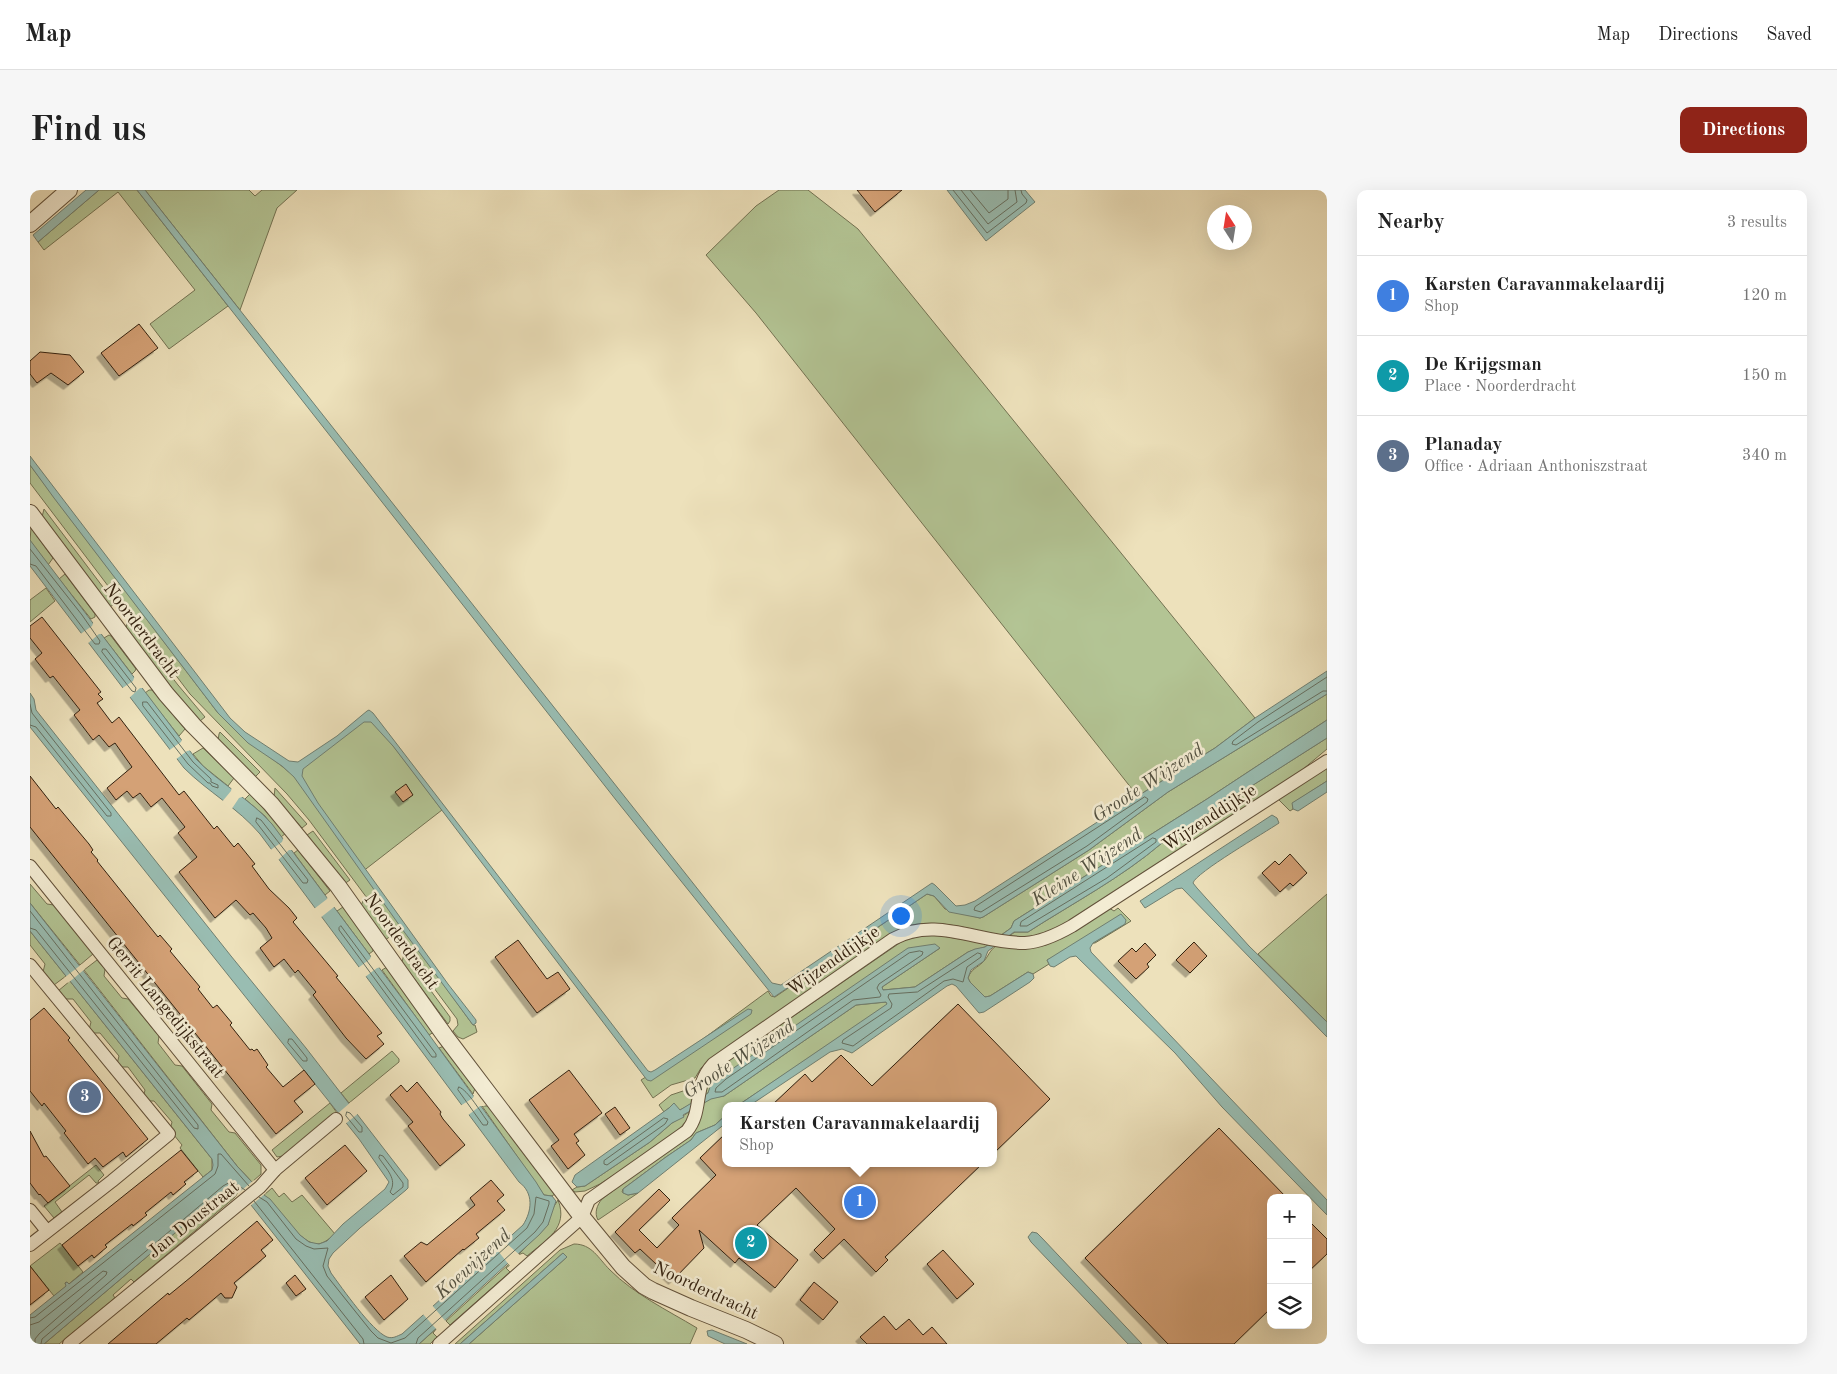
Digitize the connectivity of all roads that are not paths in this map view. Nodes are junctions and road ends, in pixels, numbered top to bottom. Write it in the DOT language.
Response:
graph roads {
  1 [pos="69,190"];
  2 [pos="30,224"];
  3 [pos="30,514"];
  4 [pos="1327,761"];
  5 [pos="30,866"];
  6 [pos="30,965"];
  7 [pos="336,1119"];
  8 [pos="275,1170"];
  9 [pos="30,1210"];
  10 [pos="582,1217"];
  11 [pos="47,1231"];
  12 [pos="30,1245"];
  13 [pos="69,1344"];
  14 [pos="439,1344"];
  15 [pos="775,1344"];
  1 -- 2 [label="street"];
  3 -- 10 [label="street, Noorderdracht"];
  4 -- 10 [label="street, Wijzenddijkje"];
  5 -- 8 [label="street, Gerrit Langedijkstraat"];
  6 -- 11 [label="street"];
  7 -- 8 [label="street, Jan Doustraat"];
  8 -- 13 [label="street, Jan Doustraat"];
  9 -- 11 [label="street"];
  10 -- 14 [label="street, Wijzenddijkje"];
  10 -- 15 [label="street, Noorderdracht"];
  11 -- 12 [label="street"];
}
